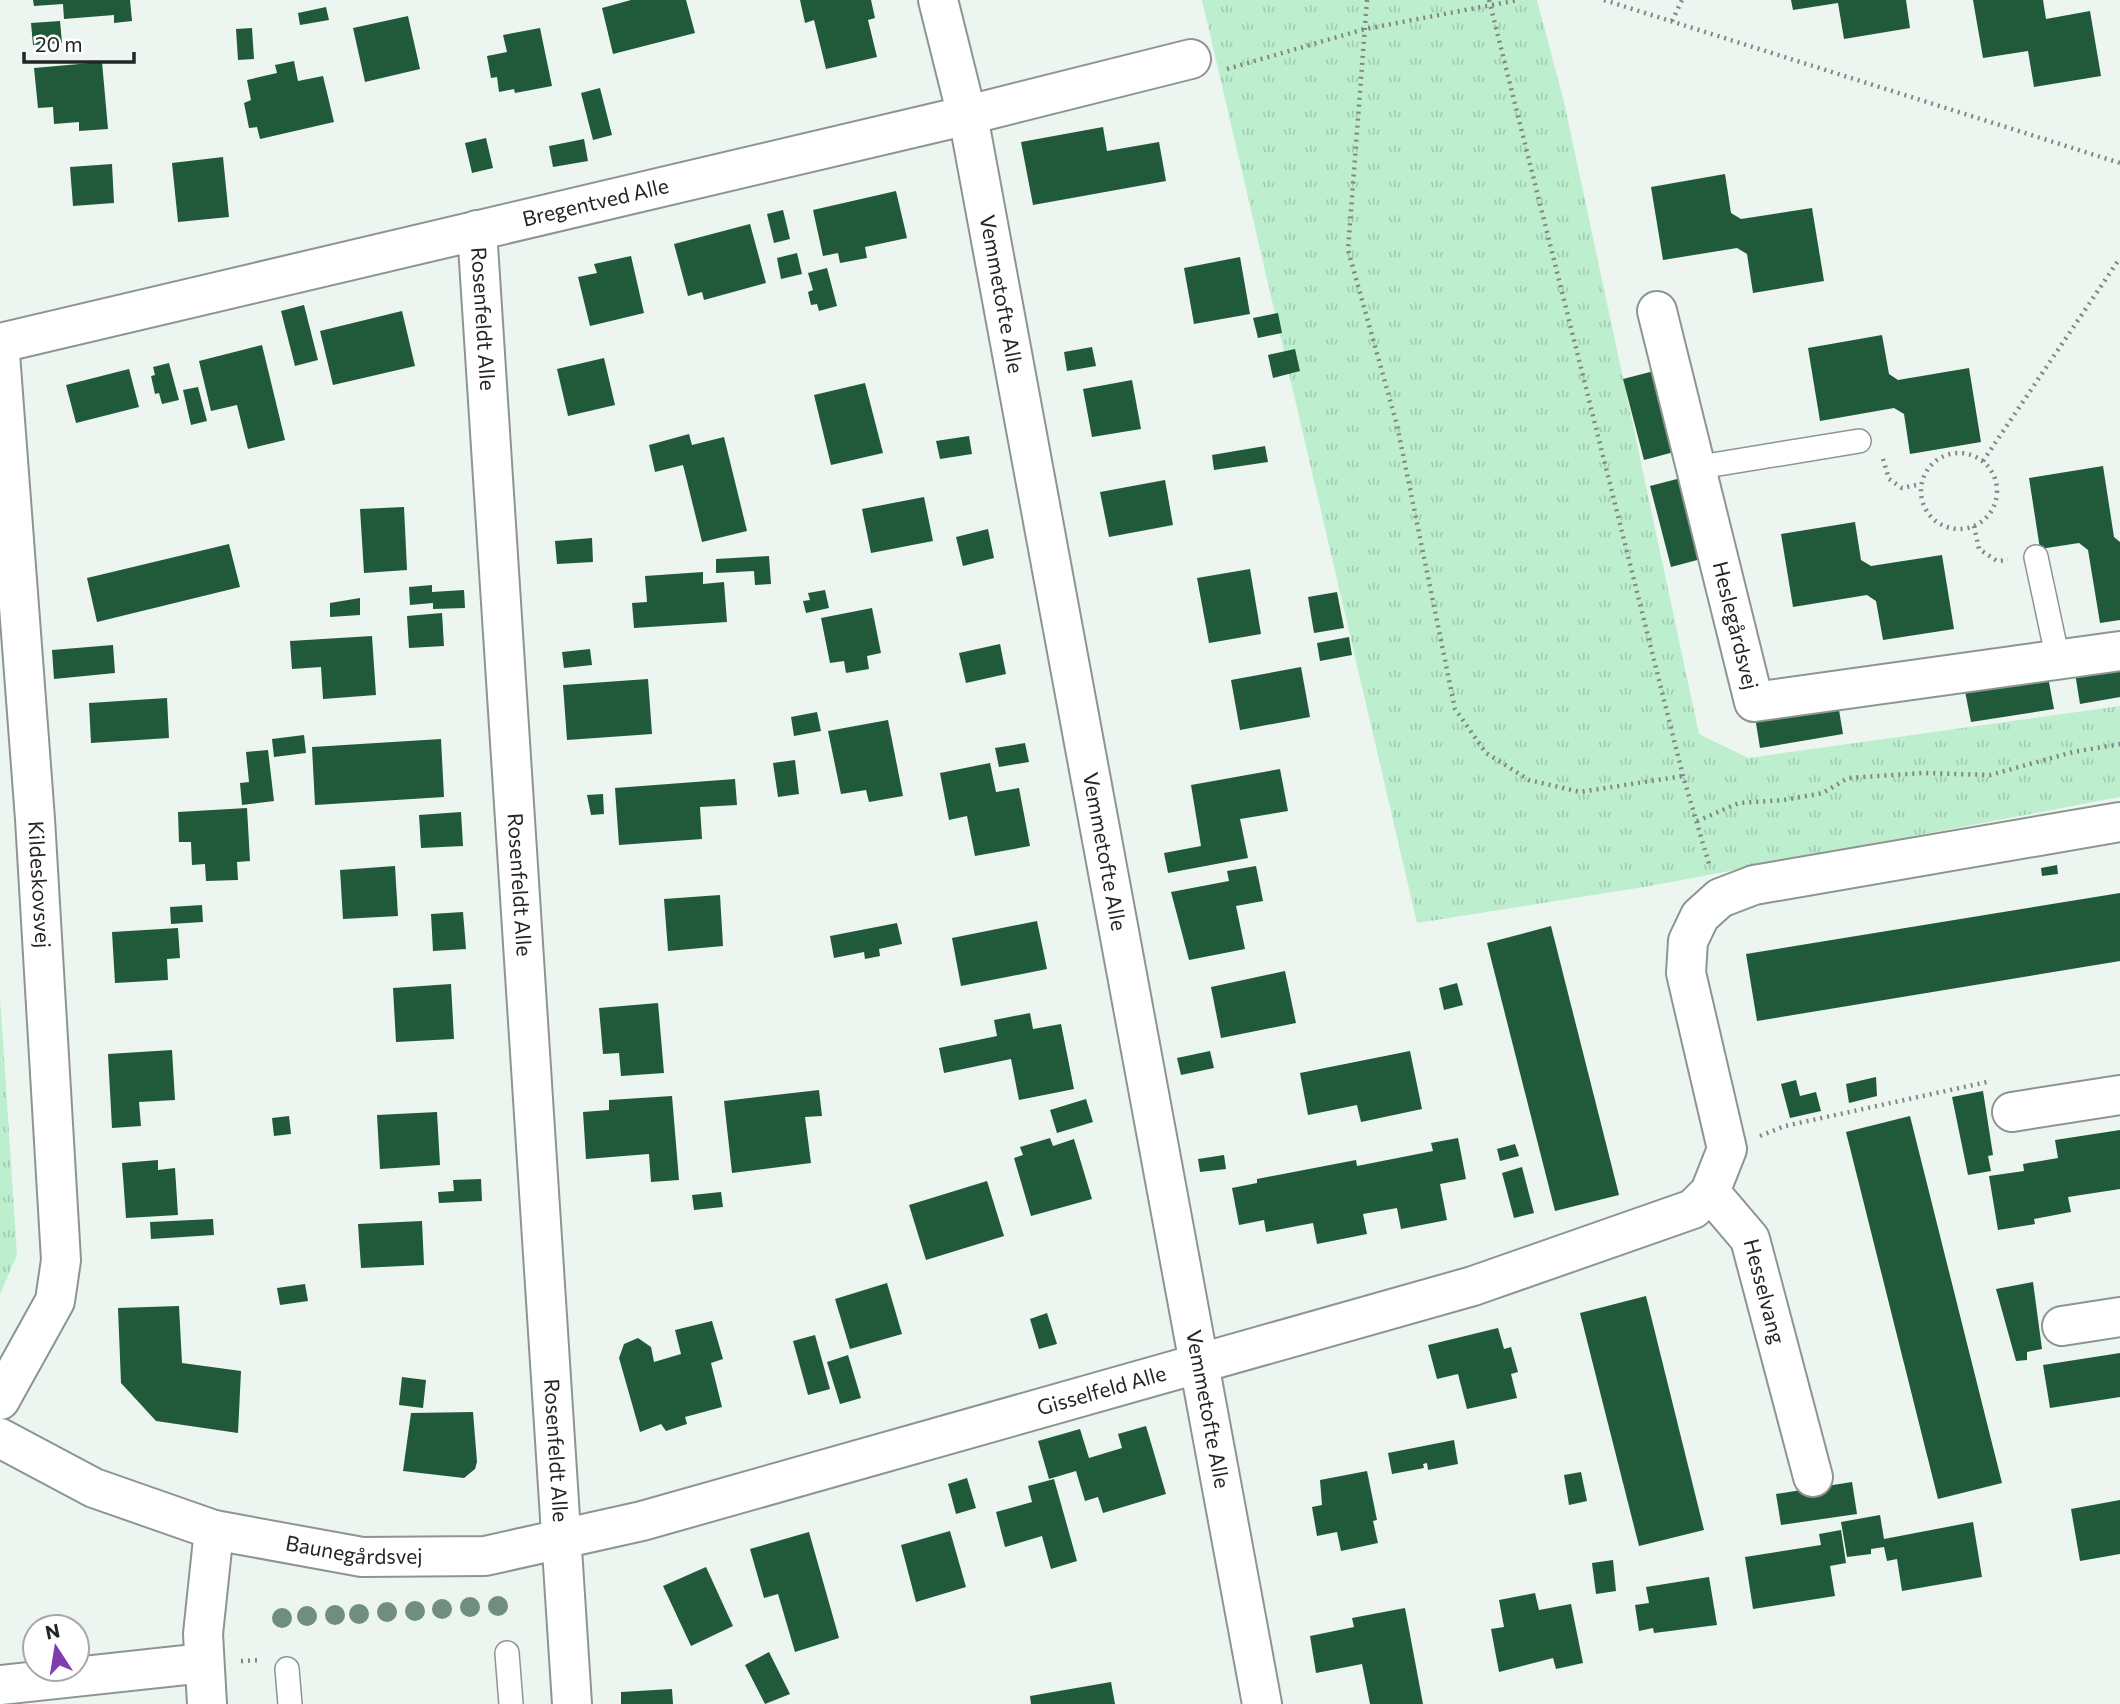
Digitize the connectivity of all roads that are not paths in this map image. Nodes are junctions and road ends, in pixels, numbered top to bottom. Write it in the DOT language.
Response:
graph roads {
  1 [pos="938,0"];
  2 [pos="1191,59"];
  3 [pos="968,115"];
  4 [pos="477,230"];
  5 [pos="1657,311"];
  6 [pos="0,343"];
  7 [pos="0,354"];
  8 [pos="1860,441"];
  9 [pos="1694,468"];
  10 [pos="2036,557"];
  11 [pos="2120,651"];
  12 [pos="2058,660"];
  13 [pos="2120,822"];
  14 [pos="2120,1095"];
  15 [pos="2006,1096"];
  16 [pos="1710,1192"];
  17 [pos="2120,1317"];
  18 [pos="2062,1326"];
  19 [pos="1200,1364"];
  20 [pos="0,1400"];
  21 [pos="0,1438"];
  22 [pos="1813,1477"];
  23 [pos="214,1530"];
  24 [pos="563,1540"];
  25 [pos="507,1653"];
  26 [pos="204,1663"];
  27 [pos="287,1669"];
  28 [pos="0,1685"];
  29 [pos="207,1704"];
  30 [pos="290,1704"];
  31 [pos="511,1704"];
  32 [pos="572,1704"];
  33 [pos="1262,1704"];
  1 -- 3 [label="street, Vemmetofte Alle"];
  2 -- 3 [label="street, Bregentved Alle"];
  3 -- 4 [label="street, Bregentved Alle"];
  3 -- 19 [label="street, Vemmetofte Alle"];
  4 -- 6 [label="street, Bregentved Alle"];
  4 -- 24 [label="street, Rosenfeldt Alle"];
  5 -- 9 [label="street, Heslegårdsvej"];
  7 -- 20 [label="street, Kildeskovsvej"];
  8 -- 9 [label="lane"];
  9 -- 12 [label="street, Heslegårdsvej"];
  10 -- 12 [label="lane"];
  11 -- 12 [label="street, Heslegårdsvej"];
  13 -- 16 [label="street"];
  14 -- 15 [label="street"];
  16 -- 19 [label="street, Gisselfeld Alle"];
  16 -- 22 [label="street, Hesselvang"];
  17 -- 18 [label="street"];
  19 -- 24 [label="street, Gisselfeld Alle"];
  19 -- 33 [label="street, Vemmetofte Alle"];
  21 -- 23 [label="street, Baunegårdsvej"];
  23 -- 24 [label="street, Baunegårdsvej"];
  23 -- 26 [label="street"];
  24 -- 32 [label="street"];
  25 -- 31 [label="lane"];
  26 -- 28 [label="street"];
  26 -- 29 [label="street"];
  27 -- 30 [label="lane"];
}
